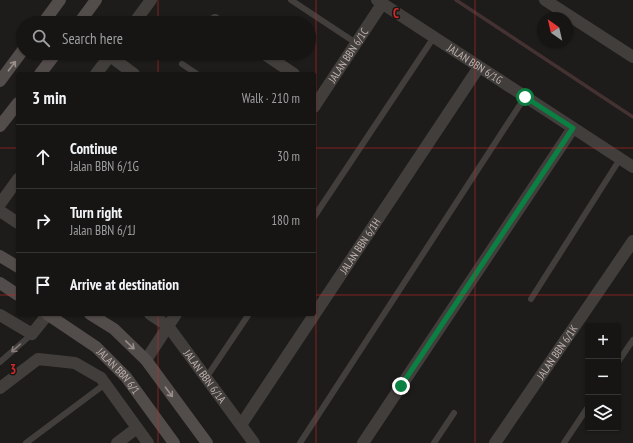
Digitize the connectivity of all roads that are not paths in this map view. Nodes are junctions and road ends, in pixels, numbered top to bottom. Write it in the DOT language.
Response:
graph roads {
  1 [pos="60,0"];
  2 [pos="96,0"];
  3 [pos="151,0"];
  4 [pos="291,0"];
  5 [pos="545,0"];
  6 [pos="380,2"];
  7 [pos="48,16"];
  8 [pos="84,16"];
  9 [pos="139,16"];
  10 [pos="315,16"];
  11 [pos="316,17"];
  12 [pos="434,37"];
  13 [pos="356,43"];
  14 [pos="633,57"];
  15 [pos="16,59"];
  16 [pos="51,60"];
  17 [pos="106,60"];
  18 [pos="118,60"];
  19 [pos="273,60"];
  20 [pos="182,64"];
  21 [pos="479,67"];
  22 [pos="42,72"];
  23 [pos="98,72"];
  24 [pos="132,72"];
  25 [pos="194,72"];
  26 [pos="291,72"];
  27 [pos="0,81"];
  28 [pos="318,90"];
  29 [pos="525,97"];
  30 [pos="16,106"];
  31 [pos="0,126"];
  32 [pos="573,128"];
  33 [pos="620,159"];
  34 [pos="633,167"];
  35 [pos="16,182"];
  36 [pos="0,204"];
  37 [pos="0,211"];
  38 [pos="316,214"];
  39 [pos="16,222"];
  40 [pos="633,241"];
  41 [pos="0,256"];
  42 [pos="16,266"];
  43 [pos="0,283"];
  44 [pos="16,294"];
  45 [pos="531,299"];
  46 [pos="316,312"];
  47 [pos="0,315"];
  48 [pos="46,316"];
  49 [pos="50,316"];
  50 [pos="93,316"];
  51 [pos="153,316"];
  52 [pos="175,316"];
  53 [pos="248,316"];
  54 [pos="313,316"];
  55 [pos="168,326"];
  56 [pos="32,334"];
  57 [pos="633,340"];
  58 [pos="620,359"];
  59 [pos="146,360"];
  60 [pos="0,362"];
  61 [pos="206,378"];
  62 [pos="103,381"];
  63 [pos="0,388"];
  64 [pos="454,412"];
  65 [pos="585,412"];
  66 [pos="241,425"];
  67 [pos="137,428"];
  68 [pos="26,443"];
  69 [pos="117,443"];
  70 [pos="148,443"];
  71 [pos="174,443"];
  72 [pos="207,443"];
  73 [pos="254,443"];
  74 [pos="300,443"];
  75 [pos="363,443"];
  76 [pos="434,443"];
  77 [pos="495,443"];
  78 [pos="564,443"];
  1 -- 7 [label="street"];
  2 -- 8 [label="street"];
  3 -- 9 [label="street"];
  4 -- 10 [label="lane"];
  5 -- 14 [label="street"];
  6 -- 12 [label="street, JALAN BBN 6/1G"];
  6 -- 13 [label="street, JALAN BBN 6/1C"];
  11 -- 13 [label="lane"];
  12 -- 21 [label="street, JALAN BBN 6/1G"];
  12 -- 38 [label="lane"];
  13 -- 28 [label="street, JALAN BBN 6/1C"];
  27 -- 15 [label="street, one-way"];
  16 -- 22 [label="street"];
  17 -- 23 [label="street"];
  18 -- 24 [label="street"];
  19 -- 26 [label="street"];
  20 -- 25 [label="lane"];
  21 -- 29 [label="street, JALAN BBN 6/1G"];
  21 -- 46 [label="street, JALAN BBN 6/1H"];
  29 -- 32 [label="street, JALAN BBN 6/1G"];
  29 -- 74 [label="lane"];
  30 -- 31 [label="street"];
  32 -- 33 [label="street, JALAN BBN 6/1G"];
  32 -- 75 [label="street"];
  33 -- 34 [label="street, JALAN BBN 6/1G"];
  33 -- 45 [label="lane"];
  35 -- 36 [label="street"];
  37 -- 39 [label="street"];
  40 -- 77 [label="street, JALAN BBN 6/1K"];
  41 -- 42 [label="street"];
  43 -- 44 [label="street"];
  47 -- 56 [label="street"];
  48 -- 56 [label="street"];
  49 -- 71 [label="street, JALAN BBN 6/1"];
  50 -- 59 [label="street, one-way"];
  51 -- 55 [label="street, JALAN BBN 6/1A"];
  52 -- 55 [label="street"];
  53 -- 61 [label="lane"];
  54 -- 66 [label="street, JALAN BBN 6/1H"];
  55 -- 59 [label="street"];
  55 -- 61 [label="street, JALAN BBN 6/1A"];
  56 -- 60 [label="lane, one-way"];
  57 -- 58 [label="lane"];
  59 -- 72 [label="street, one-way"];
  61 -- 66 [label="street, JALAN BBN 6/1A"];
  62 -- 63 [label="street"];
  62 -- 67 [label="street"];
  62 -- 68 [label="lane"];
  64 -- 76 [label="lane"];
  65 -- 78 [label="lane"];
  66 -- 73 [label="street, JALAN BBN 6/1A"];
  67 -- 69 [label="street"];
  67 -- 70 [label="street"];
}
